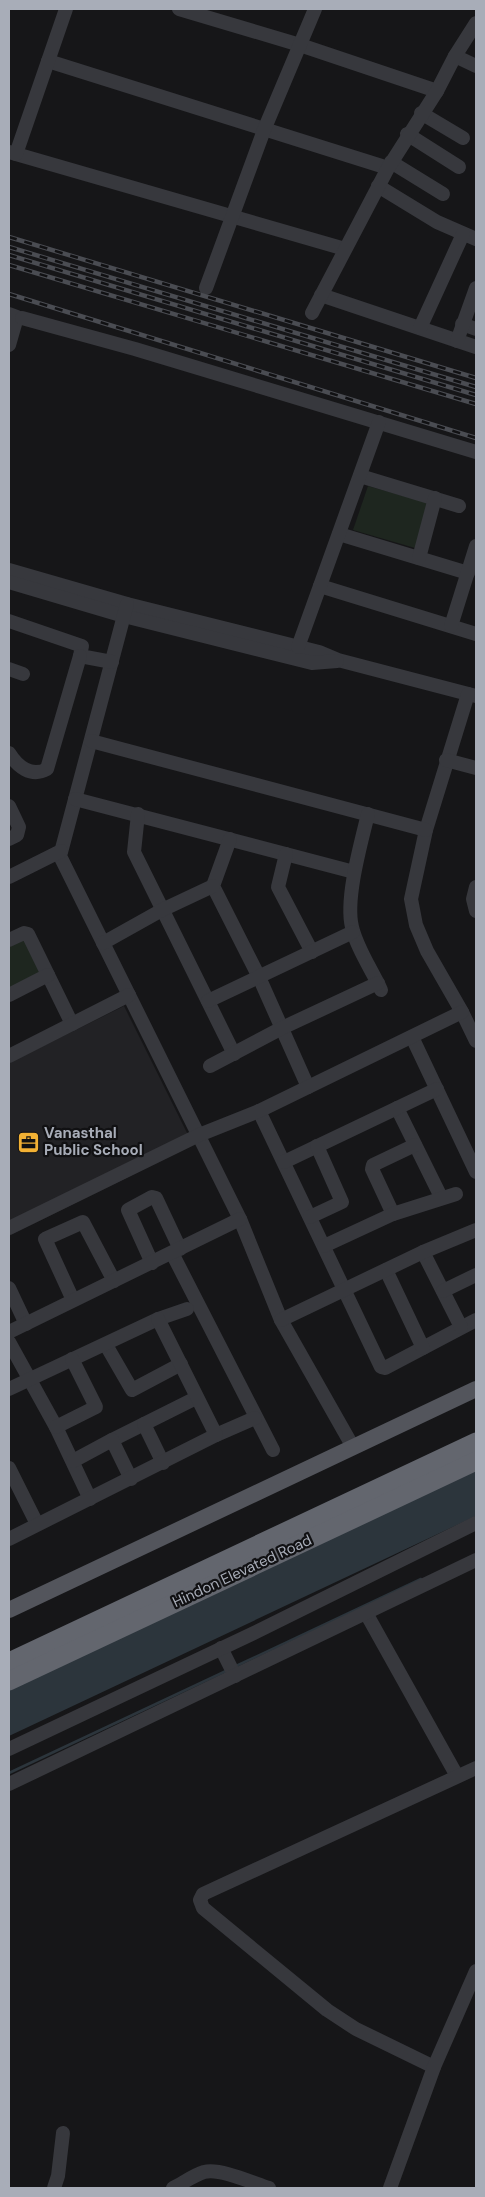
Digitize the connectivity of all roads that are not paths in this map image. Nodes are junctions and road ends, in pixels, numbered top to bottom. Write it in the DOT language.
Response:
graph roads {
  1 [pos="66,9"];
  2 [pos="179,9"];
  3 [pos="315,9"];
  4 [pos="476,23"];
  5 [pos="472,38"];
  6 [pos="300,45"];
  7 [pos="455,56"];
  8 [pos="48,61"];
  9 [pos="476,66"];
  10 [pos="437,91"];
  11 [pos="421,113"];
  12 [pos="264,130"];
  13 [pos="407,134"];
  14 [pos="463,138"];
  15 [pos="12,153"];
  16 [pos="390,165"];
  17 [pos="458,168"];
  18 [pos="378,186"];
  19 [pos="443,194"];
  20 [pos="233,218"];
  21 [pos="470,237"];
  22 [pos="345,249"];
  23 [pos="206,288"];
  24 [pos="476,288"];
  25 [pos="321,295"];
  26 [pos="312,313"];
  27 [pos="16,316"];
  28 [pos="462,324"];
  29 [pos="420,328"];
  30 [pos="476,329"];
  31 [pos="457,341"];
  32 [pos="9,345"];
  33 [pos="476,347"];
  34 [pos="380,422"];
  35 [pos="476,452"];
  36 [pos="360,476"];
  37 [pos="435,498"];
  38 [pos="459,506"];
  39 [pos="339,534"];
  40 [pos="476,546"];
  41 [pos="419,558"];
  42 [pos="9,570"];
  43 [pos="468,573"];
  44 [pos="9,582"];
  45 [pos="320,586"];
  46 [pos="126,610"];
  47 [pos="9,621"];
  48 [pos="451,626"];
  49 [pos="476,634"];
  50 [pos="298,647"];
  51 [pos="80,656"];
  52 [pos="338,660"];
  53 [pos="112,662"];
  54 [pos="9,669"];
  55 [pos="23,674"];
  56 [pos="472,695"];
  57 [pos="91,741"];
  58 [pos="9,753"];
  59 [pos="446,760"];
  60 [pos="476,768"];
  61 [pos="75,798"];
  62 [pos="9,806"];
  63 [pos="138,814"];
  64 [pos="368,814"];
  65 [pos="426,830"];
  66 [pos="9,839"];
  67 [pos="230,839"];
  68 [pos="61,852"];
  69 [pos="286,854"];
  70 [pos="354,872"];
  71 [pos="9,877"];
  72 [pos="213,886"];
  73 [pos="476,887"];
  74 [pos="162,910"];
  75 [pos="476,911"];
  76 [pos="353,932"];
  77 [pos="9,940"];
  78 [pos="103,943"];
  79 [pos="312,952"];
  80 [pos="48,976"];
  81 [pos="259,977"];
  82 [pos="9,994"];
  83 [pos="129,995"];
  84 [pos="208,1001"];
  85 [pos="462,1012"];
  86 [pos="72,1024"];
  87 [pos="282,1028"];
  88 [pos="412,1037"];
  89 [pos="476,1041"];
  90 [pos="234,1054"];
  91 [pos="9,1056"];
  92 [pos="210,1066"];
  93 [pos="308,1087"];
  94 [pos="437,1089"];
  95 [pos="397,1108"];
  96 [pos="260,1111"];
  97 [pos="199,1135"];
  98 [pos="415,1145"];
  99 [pos="317,1146"];
  100 [pos="284,1162"];
  101 [pos="476,1172"];
  102 [pos="456,1194"];
  103 [pos="441,1198"];
  104 [pos="393,1214"];
  105 [pos="310,1218"];
  106 [pos="240,1219"];
  107 [pos="9,1228"];
  108 [pos="476,1230"];
  109 [pos="324,1246"];
  110 [pos="176,1251"];
  111 [pos="423,1252"];
  112 [pos="152,1263"];
  113 [pos="386,1270"];
  114 [pos="476,1275"];
  115 [pos="114,1281"];
  116 [pos="9,1288"];
  117 [pos="344,1290"];
  118 [pos="443,1291"];
  119 [pos="73,1300"];
  120 [pos="187,1309"];
  121 [pos="158,1319"];
  122 [pos="281,1320"];
  123 [pos="476,1320"];
  124 [pos="26,1324"];
  125 [pos="461,1327"];
  126 [pos="9,1332"];
  127 [pos="9,1342"];
  128 [pos="106,1345"];
  129 [pos="423,1348"];
  130 [pos="72,1359"];
  131 [pos="181,1364"];
  132 [pos="28,1380"];
  133 [pos="9,1389"];
  134 [pos="476,1389"];
  135 [pos="196,1398"];
  136 [pos="255,1418"];
  137 [pos="144,1424"];
  138 [pos="56,1426"];
  139 [pos="216,1435"];
  140 [pos="112,1440"];
  141 [pos="476,1442"];
  142 [pos="354,1447"];
  143 [pos="273,1450"];
  144 [pos="476,1460"];
  145 [pos="73,1461"];
  146 [pos="163,1463"];
  147 [pos="9,1468"];
  148 [pos="131,1479"];
  149 [pos="90,1499"];
  150 [pos="476,1523"];
  151 [pos="36,1524"];
  152 [pos="9,1539"];
  153 [pos="476,1560"];
  154 [pos="9,1610"];
  155 [pos="366,1613"];
  156 [pos="222,1652"];
  157 [pos="9,1662"];
  158 [pos="233,1673"];
  159 [pos="9,1681"];
  160 [pos="9,1749"];
  161 [pos="476,1768"];
  162 [pos="457,1776"];
  163 [pos="9,1784"];
  164 [pos="476,1971"];
  165 [pos="434,2067"];
  166 [pos="64,2134"];
  167 [pos="54,2188"];
  168 [pos="173,2188"];
  169 [pos="269,2188"];
  170 [pos="390,2188"];
  1 -- 8 [label="street"];
  2 -- 6 [label="street"];
  3 -- 6 [label="street"];
  4 -- 5 [label="street"];
  5 -- 7 [label="street"];
  6 -- 10 [label="street"];
  6 -- 12 [label="street"];
  7 -- 9 [label="street"];
  7 -- 10 [label="street"];
  8 -- 12 [label="street"];
  8 -- 15 [label="street"];
  10 -- 11 [label="street"];
  11 -- 13 [label="street"];
  11 -- 14 [label="street"];
  12 -- 16 [label="street"];
  12 -- 20 [label="street"];
  13 -- 16 [label="street"];
  13 -- 17 [label="street"];
  15 -- 20 [label="street"];
  16 -- 18 [label="street"];
  16 -- 19 [label="street"];
  18 -- 21 [label="street"];
  18 -- 22 [label="street"];
  20 -- 22 [label="street"];
  20 -- 23 [label="street"];
  21 -- 29 [label="street"];
  22 -- 25 [label="street"];
  24 -- 28 [label="street"];
  25 -- 26 [label="street"];
  25 -- 29 [label="street"];
  27 -- 32 [label="street"];
  27 -- 34 [label="street"];
  28 -- 30 [label="street"];
  28 -- 31 [label="street"];
  29 -- 31 [label="street"];
  31 -- 33 [label="street"];
  34 -- 35 [label="street"];
  34 -- 36 [label="street"];
  36 -- 37 [label="street"];
  36 -- 39 [label="street"];
  37 -- 38 [label="street"];
  37 -- 41 [label="street"];
  39 -- 41 [label="street"];
  39 -- 45 [label="street"];
  40 -- 43 [label="street"];
  41 -- 43 [label="street"];
  42 -- 46 [label="street"];
  43 -- 48 [label="street"];
  44 -- 46 [label="street"];
  45 -- 48 [label="street"];
  45 -- 50 [label="street"];
  46 -- 50 [label="street"];
  46 -- 52 [label="street"];
  46 -- 53 [label="street"];
  47 -- 51 [label="street"];
  48 -- 49 [label="street"];
  50 -- 52 [label="street"];
  51 -- 53 [label="street"];
  51 -- 58 [label="street"];
  52 -- 56 [label="street"];
  53 -- 57 [label="street"];
  54 -- 55 [label="street"];
  56 -- 59 [label="street"];
  57 -- 61 [label="street"];
  57 -- 64 [label="street"];
  59 -- 60 [label="street"];
  59 -- 65 [label="street"];
  61 -- 63 [label="street"];
  61 -- 68 [label="street"];
  62 -- 66 [label="street"];
  63 -- 67 [label="street"];
  63 -- 74 [label="street"];
  64 -- 65 [label="street"];
  64 -- 70 [label="street"];
  65 -- 85 [label="street"];
  67 -- 69 [label="street"];
  67 -- 72 [label="street"];
  68 -- 71 [label="street"];
  68 -- 78 [label="street"];
  69 -- 70 [label="street"];
  69 -- 79 [label="street"];
  70 -- 76 [label="street"];
  72 -- 74 [label="street"];
  72 -- 81 [label="street"];
  73 -- 75 [label="street"];
  74 -- 78 [label="street"];
  74 -- 84 [label="street"];
  76 -- 79 [label="street"];
  76 -- 87 [label="street"];
  77 -- 80 [label="street"];
  78 -- 83 [label="street"];
  79 -- 81 [label="street"];
  80 -- 82 [label="street"];
  80 -- 86 [label="street"];
  81 -- 84 [label="street"];
  81 -- 87 [label="street"];
  83 -- 86 [label="street"];
  83 -- 97 [label="street"];
  84 -- 90 [label="street"];
  85 -- 88 [label="street"];
  85 -- 89 [label="street"];
  86 -- 91 [label="street"];
  87 -- 90 [label="street"];
  87 -- 93 [label="street"];
  88 -- 93 [label="street"];
  88 -- 94 [label="street"];
  90 -- 92 [label="street"];
  93 -- 96 [label="street"];
  94 -- 95 [label="street"];
  94 -- 101 [label="street"];
  95 -- 98 [label="street"];
  95 -- 99 [label="street"];
  96 -- 97 [label="street"];
  96 -- 100 [label="street"];
  97 -- 106 [label="street"];
  97 -- 107 [label="street"];
  98 -- 103 [label="street"];
  98 -- 104 [label="street"];
  99 -- 100 [label="street"];
  99 -- 105 [label="street"];
  100 -- 105 [label="street"];
  102 -- 103 [label="street"];
  103 -- 104 [label="street"];
  104 -- 109 [label="street"];
  105 -- 109 [label="street"];
  106 -- 110 [label="street"];
  106 -- 122 [label="street"];
  108 -- 111 [label="street"];
  109 -- 117 [label="street"];
  110 -- 112 [label="street"];
  110 -- 112 [label="street"];
  110 -- 136 [label="street"];
  111 -- 113 [label="street"];
  111 -- 118 [label="street"];
  112 -- 115 [label="street"];
  113 -- 117 [label="street"];
  113 -- 129 [label="street"];
  114 -- 118 [label="street"];
  115 -- 119 [label="street"];
  115 -- 119 [label="street"];
  116 -- 124 [label="street"];
  117 -- 122 [label="street"];
  117 -- 129 [label="street"];
  118 -- 125 [label="street"];
  119 -- 124 [label="street"];
  120 -- 121 [label="street"];
  121 -- 128 [label="street"];
  121 -- 131 [label="street"];
  122 -- 142 [label="street"];
  123 -- 125 [label="street"];
  124 -- 126 [label="street"];
  125 -- 129 [label="street"];
  127 -- 132 [label="street"];
  128 -- 130 [label="street"];
  128 -- 131 [label="street"];
  130 -- 132 [label="street"];
  130 -- 138 [label="street"];
  131 -- 135 [label="street"];
  132 -- 133 [label="street"];
  132 -- 138 [label="street"];
  134 -- 142 [label="main road"];
  135 -- 137 [label="street"];
  135 -- 139 [label="street"];
  136 -- 139 [label="street"];
  136 -- 143 [label="street"];
  137 -- 140 [label="street"];
  137 -- 146 [label="street"];
  138 -- 145 [label="street"];
  139 -- 146 [label="street"];
  140 -- 145 [label="street"];
  140 -- 148 [label="street"];
  141 -- 157 [label="highway, Hindon Elevated Road"];
  142 -- 154 [label="main road"];
  144 -- 159 [label="highway, Hindon Elevated Road"];
  145 -- 149 [label="street"];
  146 -- 148 [label="street"];
  147 -- 151 [label="street"];
  148 -- 149 [label="street"];
  149 -- 151 [label="street"];
  150 -- 156 [label="street"];
  151 -- 152 [label="street"];
  153 -- 155 [label="street"];
  155 -- 158 [label="street"];
  155 -- 162 [label="street"];
  156 -- 158 [label="street"];
  156 -- 160 [label="street"];
  158 -- 163 [label="street"];
  161 -- 162 [label="street"];
  162 -- 165 [label="street"];
  164 -- 165 [label="street"];
  165 -- 170 [label="street"];
  166 -- 167 [label="street"];
  168 -- 169 [label="street"];
}
